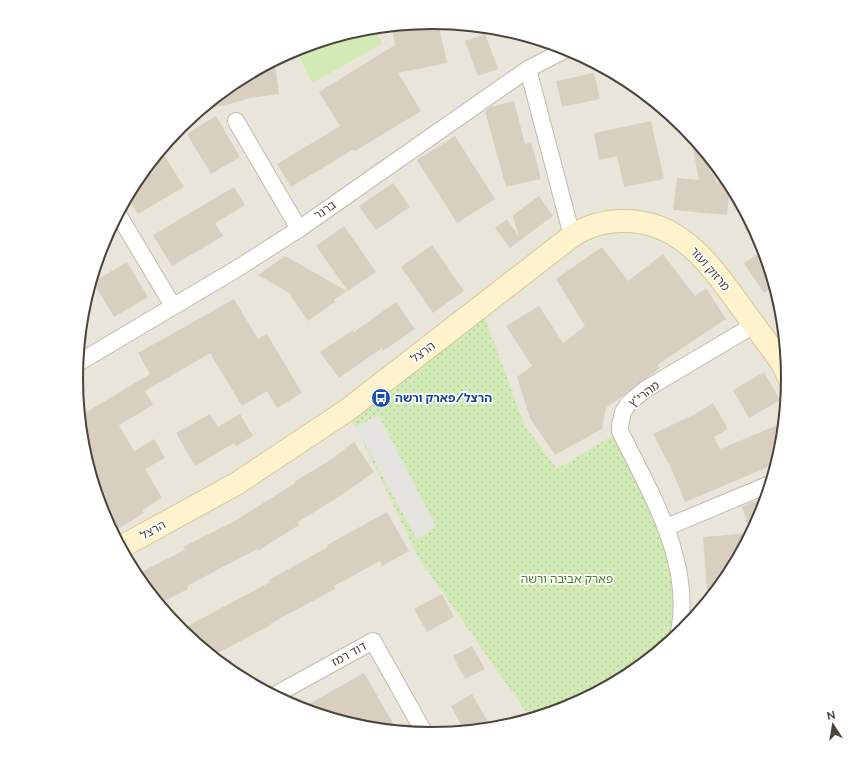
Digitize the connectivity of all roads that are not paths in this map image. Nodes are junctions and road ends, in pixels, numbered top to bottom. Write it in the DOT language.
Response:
graph roads {
  1 [pos="559,53"];
  2 [pos="528,69"];
  3 [pos="236,121"];
  4 [pos="121,220"];
  5 [pos="299,229"];
  6 [pos="572,236"];
  7 [pos="173,306"];
  8 [pos="754,325"];
  9 [pos="84,359"];
  10 [pos="781,361"];
  11 [pos="765,486"];
  12 [pos="667,527"];
  13 [pos="125,544"];
  14 [pos="679,627"];
  15 [pos="279,693"];
  16 [pos="421,728"];
  1 -- 2 [label="street, ברנר"];
  2 -- 5 [label="street, ברנר"];
  2 -- 6 [label="street"];
  3 -- 5 [label="street"];
  4 -- 7 [label="street"];
  5 -- 7 [label="street, ברנר"];
  6 -- 8 [label="street, מרזוק ועזר"];
  6 -- 13 [label="street, הרצל"];
  7 -- 9 [label="street, ברנר"];
  8 -- 10 [label="street, מרזוק ועזר"];
  8 -- 12 [label="street, מהרי\"ץ"];
  11 -- 12 [label="street"];
  12 -- 14 [label="street, מהרי\"ץ"];
  15 -- 16 [label="street, דוד רמז"];
}
